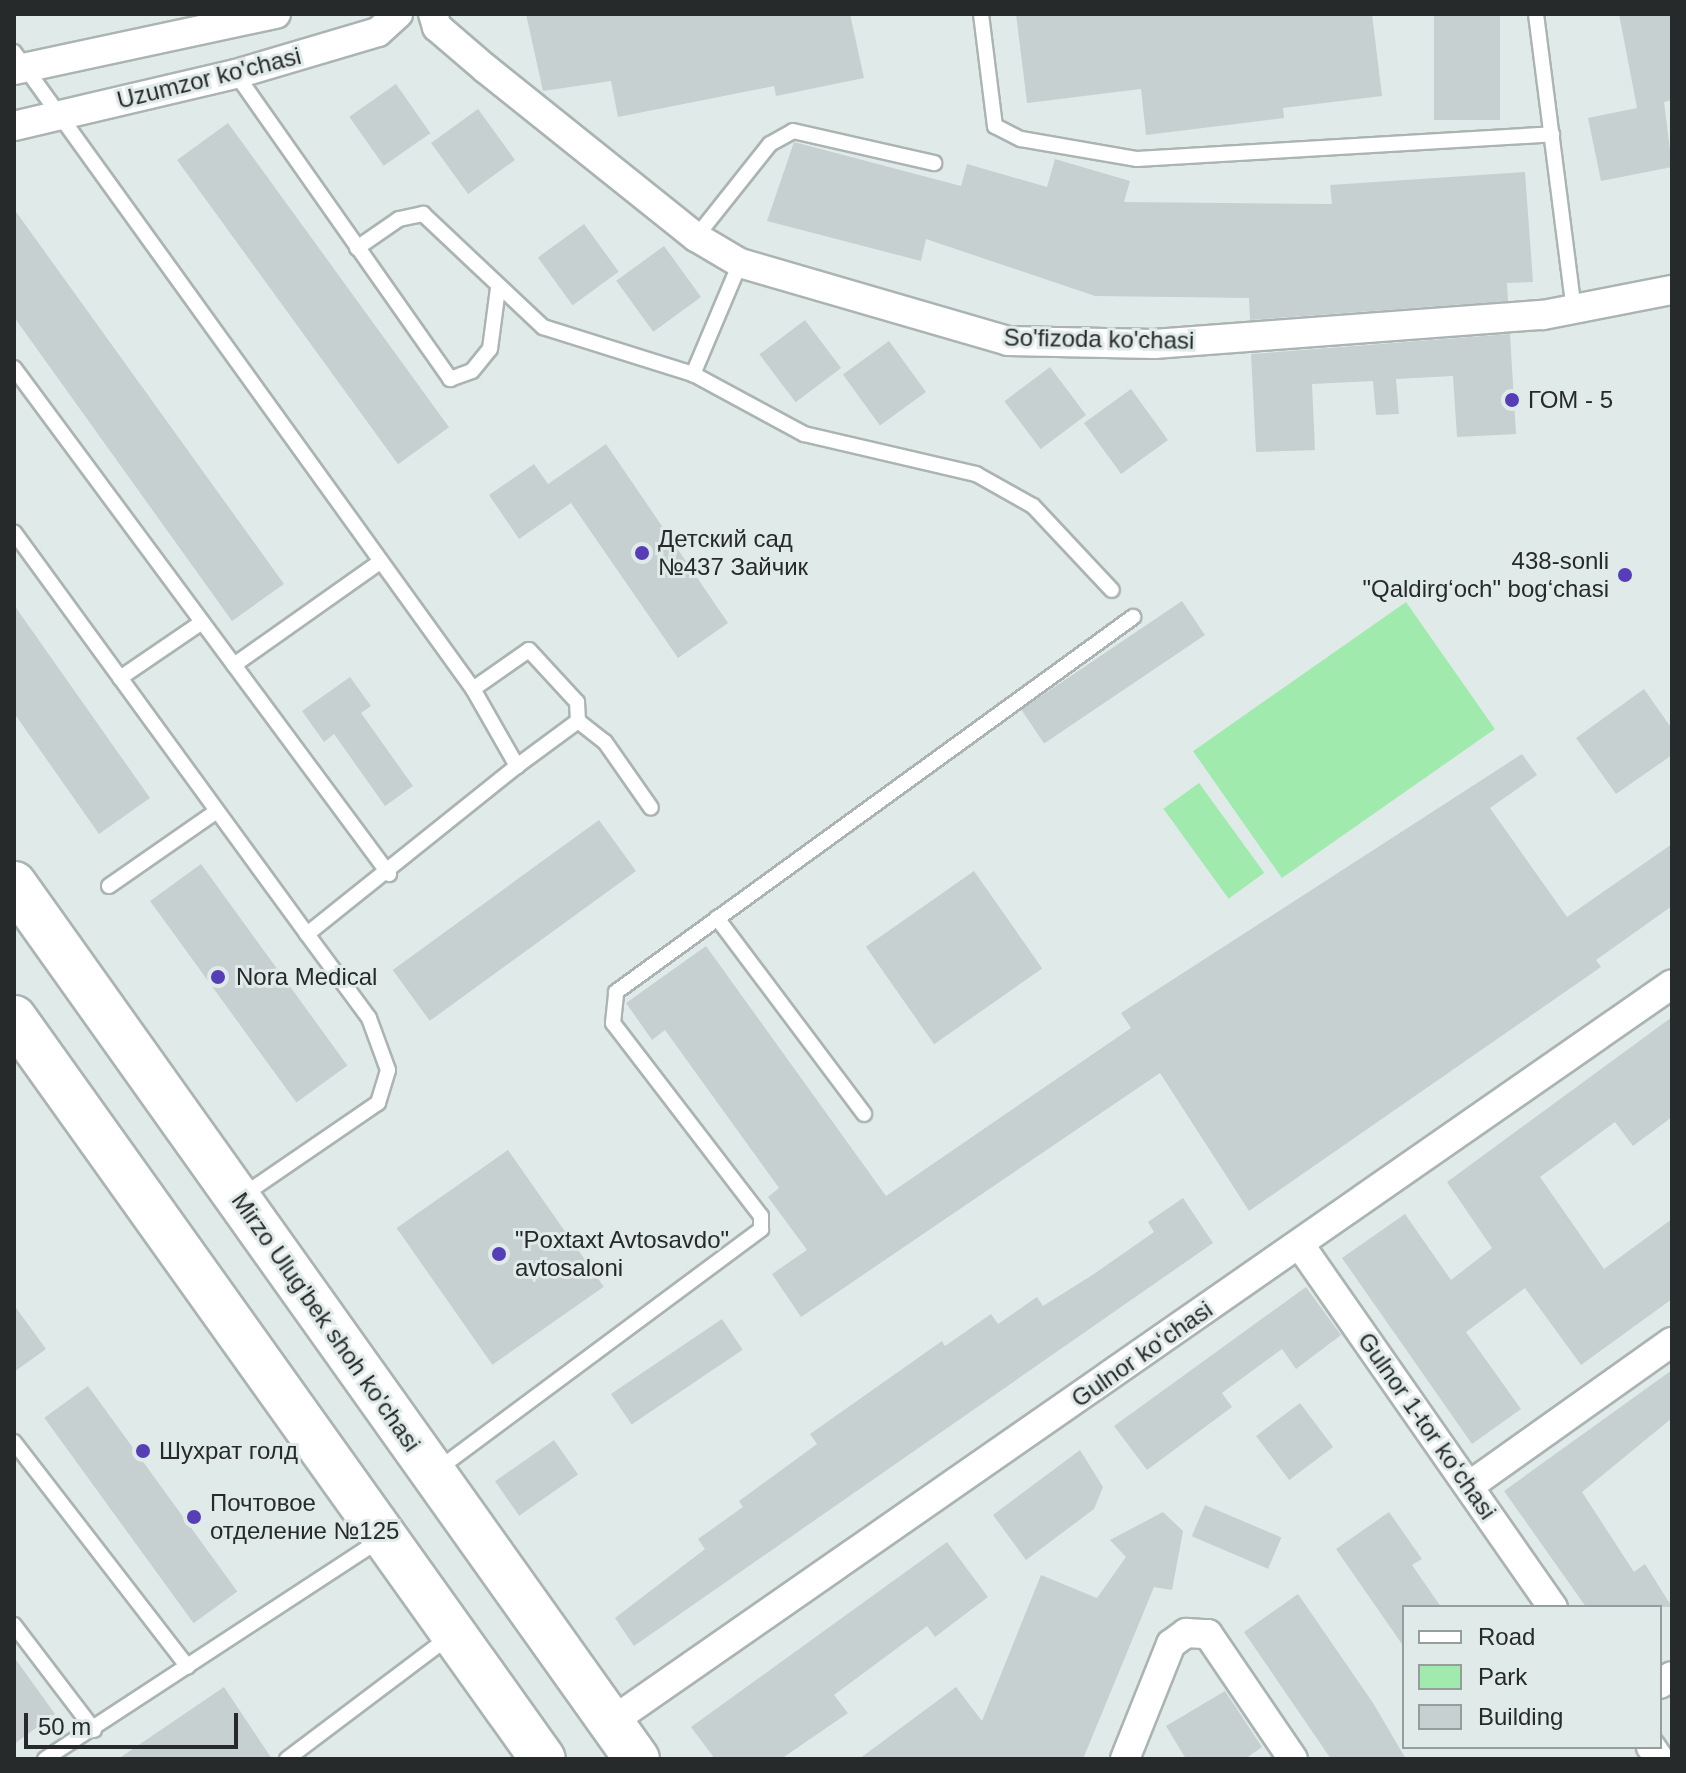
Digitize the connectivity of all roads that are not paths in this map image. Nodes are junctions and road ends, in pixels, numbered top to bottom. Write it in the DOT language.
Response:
graph roads {
  1 [pos="276,14"];
  2 [pos="398,14"];
  3 [pos="433,14"];
  4 [pos="981,14"];
  5 [pos="1536,14"];
  6 [pos="17,63"];
  7 [pos="236,74"];
  8 [pos="56,116"];
  9 [pos="14,126"];
  10 [pos="1552,134"];
  11 [pos="934,163"];
  12 [pos="696,237"];
  13 [pos="357,248"];
  14 [pos="740,263"];
  15 [pos="498,288"];
  16 [pos="1672,290"];
  17 [pos="1574,309"];
  18 [pos="14,368"];
  19 [pos="693,374"];
  20 [pos="14,532"];
  21 [pos="380,562"];
  22 [pos="1112,590"];
  23 [pos="1133,617"];
  24 [pos="202,622"];
  25 [pos="234,665"];
  26 [pos="120,678"];
  27 [pos="473,689"];
  28 [pos="578,721"];
  29 [pos="517,766"];
  30 [pos="651,808"];
  31 [pos="217,811"];
  32 [pos="389,874"];
  33 [pos="14,884"];
  34 [pos="109,886"];
  35 [pos="717,918"];
  36 [pos="307,934"];
  37 [pos="1672,984"];
  38 [pos="14,1018"];
  39 [pos="864,1114"];
  40 [pos="238,1199"];
  41 [pos="1300,1245"];
  42 [pos="1672,1342"];
  43 [pos="14,1442"];
  44 [pos="433,1473"];
  45 [pos="1469,1486"];
  46 [pos="385,1536"];
  47 [pos="1552,1605"];
  48 [pos="14,1625"];
  49 [pos="454,1633"];
  50 [pos="188,1667"];
  51 [pos="611,1722"];
  52 [pos="94,1730"];
  53 [pos="45,1759"];
  54 [pos="287,1759"];
  55 [pos="543,1759"];
  56 [pos="637,1759"];
  57 [pos="1125,1759"];
  58 [pos="1293,1759"];
  1 -- 6 [label="street, Uzumzor ko'chasi"];
  2 -- 7 [label="street, Uzumzor ko'chasi"];
  3 -- 12 [label="street, So'fizoda ko'chasi"];
  4 -- 10 [label="lane"];
  5 -- 10 [label="lane"];
  6 -- 8 [label="lane"];
  7 -- 8 [label="street, Uzumzor ko'chasi"];
  7 -- 13 [label="lane"];
  8 -- 9 [label="street, Uzumzor ko'chasi"];
  8 -- 21 [label="lane"];
  10 -- 17 [label="lane"];
  11 -- 12 [label="lane"];
  12 -- 14 [label="street, So'fizoda ko'chasi"];
  13 -- 15 [label="lane"];
  13 -- 15 [label="lane"];
  14 -- 17 [label="street, So'fizoda ko'chasi"];
  14 -- 19 [label="lane"];
  15 -- 19 [label="lane"];
  16 -- 17 [label="street, So'fizoda ko'chasi"];
  18 -- 24 [label="lane"];
  19 -- 22 [label="lane"];
  20 -- 26 [label="lane"];
  21 -- 25 [label="lane"];
  21 -- 27 [label="lane"];
  23 -- 35 [label="lane"];
  24 -- 25 [label="lane"];
  24 -- 26 [label="lane"];
  25 -- 32 [label="lane"];
  26 -- 31 [label="lane"];
  27 -- 28 [label="lane"];
  27 -- 29 [label="lane"];
  28 -- 29 [label="lane"];
  28 -- 30 [label="lane"];
  29 -- 32 [label="lane"];
  31 -- 34 [label="lane"];
  31 -- 36 [label="lane"];
  32 -- 36 [label="lane"];
  33 -- 40 [label="main road, Mirzo Ulug'bek shoh ko'chasi"];
  35 -- 39 [label="lane"];
  35 -- 44 [label="lane"];
  36 -- 40 [label="lane"];
  37 -- 41 [label="street, Gulnor koʻchasi"];
  38 -- 46 [label="main road"];
  40 -- 44 [label="main road, Mirzo Ulug'bek shoh ko'chasi"];
  41 -- 45 [label="street, Gulnor 1-tor koʻchasi"];
  41 -- 51 [label="street, Gulnor koʻchasi"];
  42 -- 45 [label="street"];
  43 -- 50 [label="lane"];
  44 -- 51 [label="main road, Mirzo Ulug'bek shoh ko'chasi"];
  45 -- 47 [label="street, Gulnor 1-tor koʻchasi"];
  46 -- 49 [label="main road"];
  46 -- 50 [label="lane"];
  48 -- 52 [label="lane"];
  49 -- 54 [label="lane"];
  49 -- 55 [label="main road"];
  50 -- 52 [label="lane"];
  51 -- 56 [label="main road, Mirzo Ulug'bek shoh ko'chasi"];
  52 -- 53 [label="lane"];
  57 -- 58 [label="street"];
}
